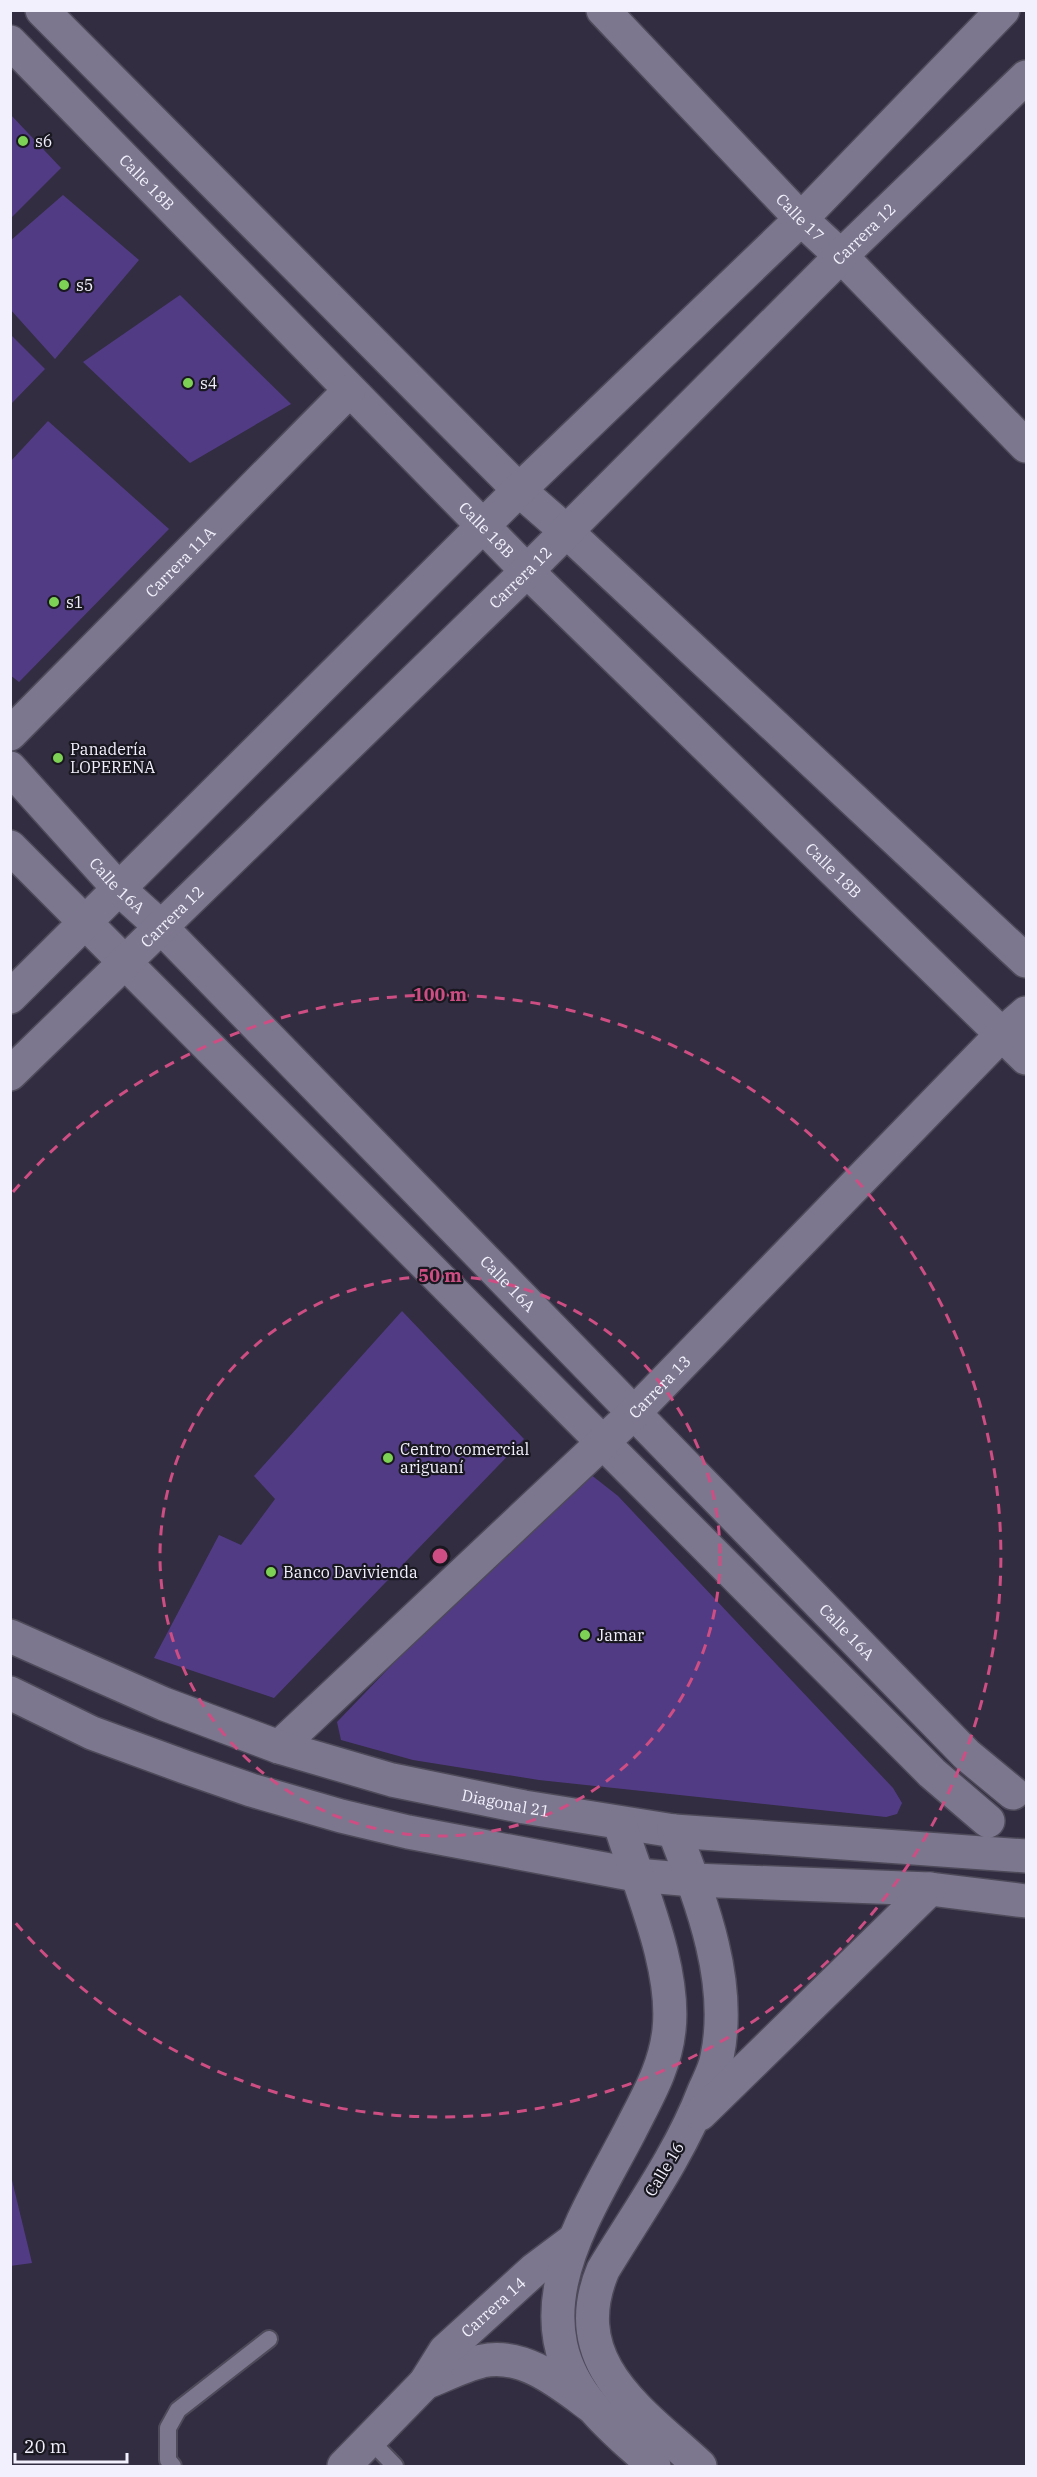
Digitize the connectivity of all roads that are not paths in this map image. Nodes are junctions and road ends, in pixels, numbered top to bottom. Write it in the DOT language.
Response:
graph roads {
  1 [pos="42,10"];
  2 [pos="603,10"];
  3 [pos="1003,10"];
  4 [pos="10,42"];
  5 [pos="1026,77"];
  6 [pos="801,219"];
  7 [pos="841,255"];
  8 [pos="349,391"];
  9 [pos="1026,446"];
  10 [pos="519,490"];
  11 [pos="483,526"];
  12 [pos="566,530"];
  13 [pos="527,571"];
  14 [pos="10,734"];
  15 [pos="10,768"];
  16 [pos="10,847"];
  17 [pos="119,889"];
  18 [pos="85,923"];
  19 [pos="160,926"];
  20 [pos="1026,961"];
  21 [pos="124,962"];
  22 [pos="10,997"];
  23 [pos="1015,1023"];
  24 [pos="1026,1058"];
  25 [pos="10,1074"];
  26 [pos="635,1412"];
  27 [pos="604,1442"];
  28 [pos="10,1636"];
  29 [pos="10,1693"];
  30 [pos="279,1747"];
  31 [pos="1019,1786"];
  32 [pos="988,1821"];
  33 [pos="621,1824"];
  34 [pos="674,1831"];
  35 [pos="961,1850"];
  36 [pos="1026,1856"];
  37 [pos="636,1875"];
  38 [pos="693,1880"];
  39 [pos="930,1889"];
  40 [pos="1026,1901"];
  41 [pos="692,2122"];
  42 [pos="574,2240"];
  43 [pos="269,2339"];
  44 [pos="425,2384"];
  45 [pos="591,2406"];
  46 [pos="370,2440"];
  47 [pos="173,2466"];
  48 [pos="344,2466"];
  49 [pos="395,2466"];
  50 [pos="654,2466"];
  51 [pos="700,2466"];
  1 -- 10 [label="street"];
  2 -- 6 [label="street, Calle 17"];
  3 -- 6 [label="street"];
  4 -- 8 [label="street, Calle 18B"];
  5 -- 7 [label="street, Carrera 12"];
  6 -- 7 [label="street, Calle 17"];
  6 -- 10 [label="street"];
  7 -- 9 [label="street, Calle 17"];
  7 -- 12 [label="street, Carrera 12"];
  8 -- 11 [label="street, Calle 18B"];
  8 -- 14 [label="street, Carrera 11A"];
  10 -- 11 [label="street"];
  10 -- 12 [label="street"];
  11 -- 13 [label="street, Calle 18B"];
  11 -- 17 [label="street"];
  12 -- 13 [label="street, Carrera 12"];
  12 -- 20 [label="street"];
  13 -- 19 [label="street, Carrera 12"];
  13 -- 23 [label="street, Calle 18B"];
  15 -- 17 [label="street, Calle 16A"];
  16 -- 18 [label="street"];
  17 -- 18 [label="street"];
  17 -- 19 [label="street, Calle 16A"];
  18 -- 21 [label="street"];
  18 -- 22 [label="street"];
  19 -- 21 [label="street, Carrera 12"];
  19 -- 26 [label="street, Calle 16A"];
  21 -- 25 [label="street, Carrera 12"];
  21 -- 27 [label="street"];
  23 -- 24 [label="street, Calle 18B"];
  23 -- 26 [label="street, Carrera 13"];
  26 -- 27 [label="street, Carrera 13"];
  26 -- 31 [label="street, Calle 16A"];
  27 -- 30 [label="street, Carrera 13"];
  27 -- 32 [label="street"];
  28 -- 30 [label="street, Diagonal 21"];
  29 -- 37 [label="street"];
  30 -- 33 [label="street, Diagonal 21"];
  31 -- 32 [label="street"];
  32 -- 35 [label="street"];
  33 -- 34 [label="street, Diagonal 21"];
  33 -- 37 [label="street"];
  34 -- 35 [label="street, Diagonal 21"];
  34 -- 38 [label="street, Calle 16"];
  35 -- 36 [label="street, Diagonal 21"];
  37 -- 38 [label="street"];
  37 -- 42 [label="street"];
  38 -- 39 [label="street"];
  38 -- 41 [label="street, Calle 16"];
  39 -- 40 [label="street"];
  39 -- 41 [label="street"];
  41 -- 51 [label="street, Calle 16"];
  42 -- 44 [label="street, Carrera 14"];
  42 -- 45 [label="street"];
  43 -- 47 [label="lane"];
  44 -- 45 [label="street, Carrera 14"];
  44 -- 46 [label="street, Carrera 14"];
  45 -- 50 [label="street"];
  46 -- 48 [label="street, Carrera 14"];
  46 -- 49 [label="lane"];
}
